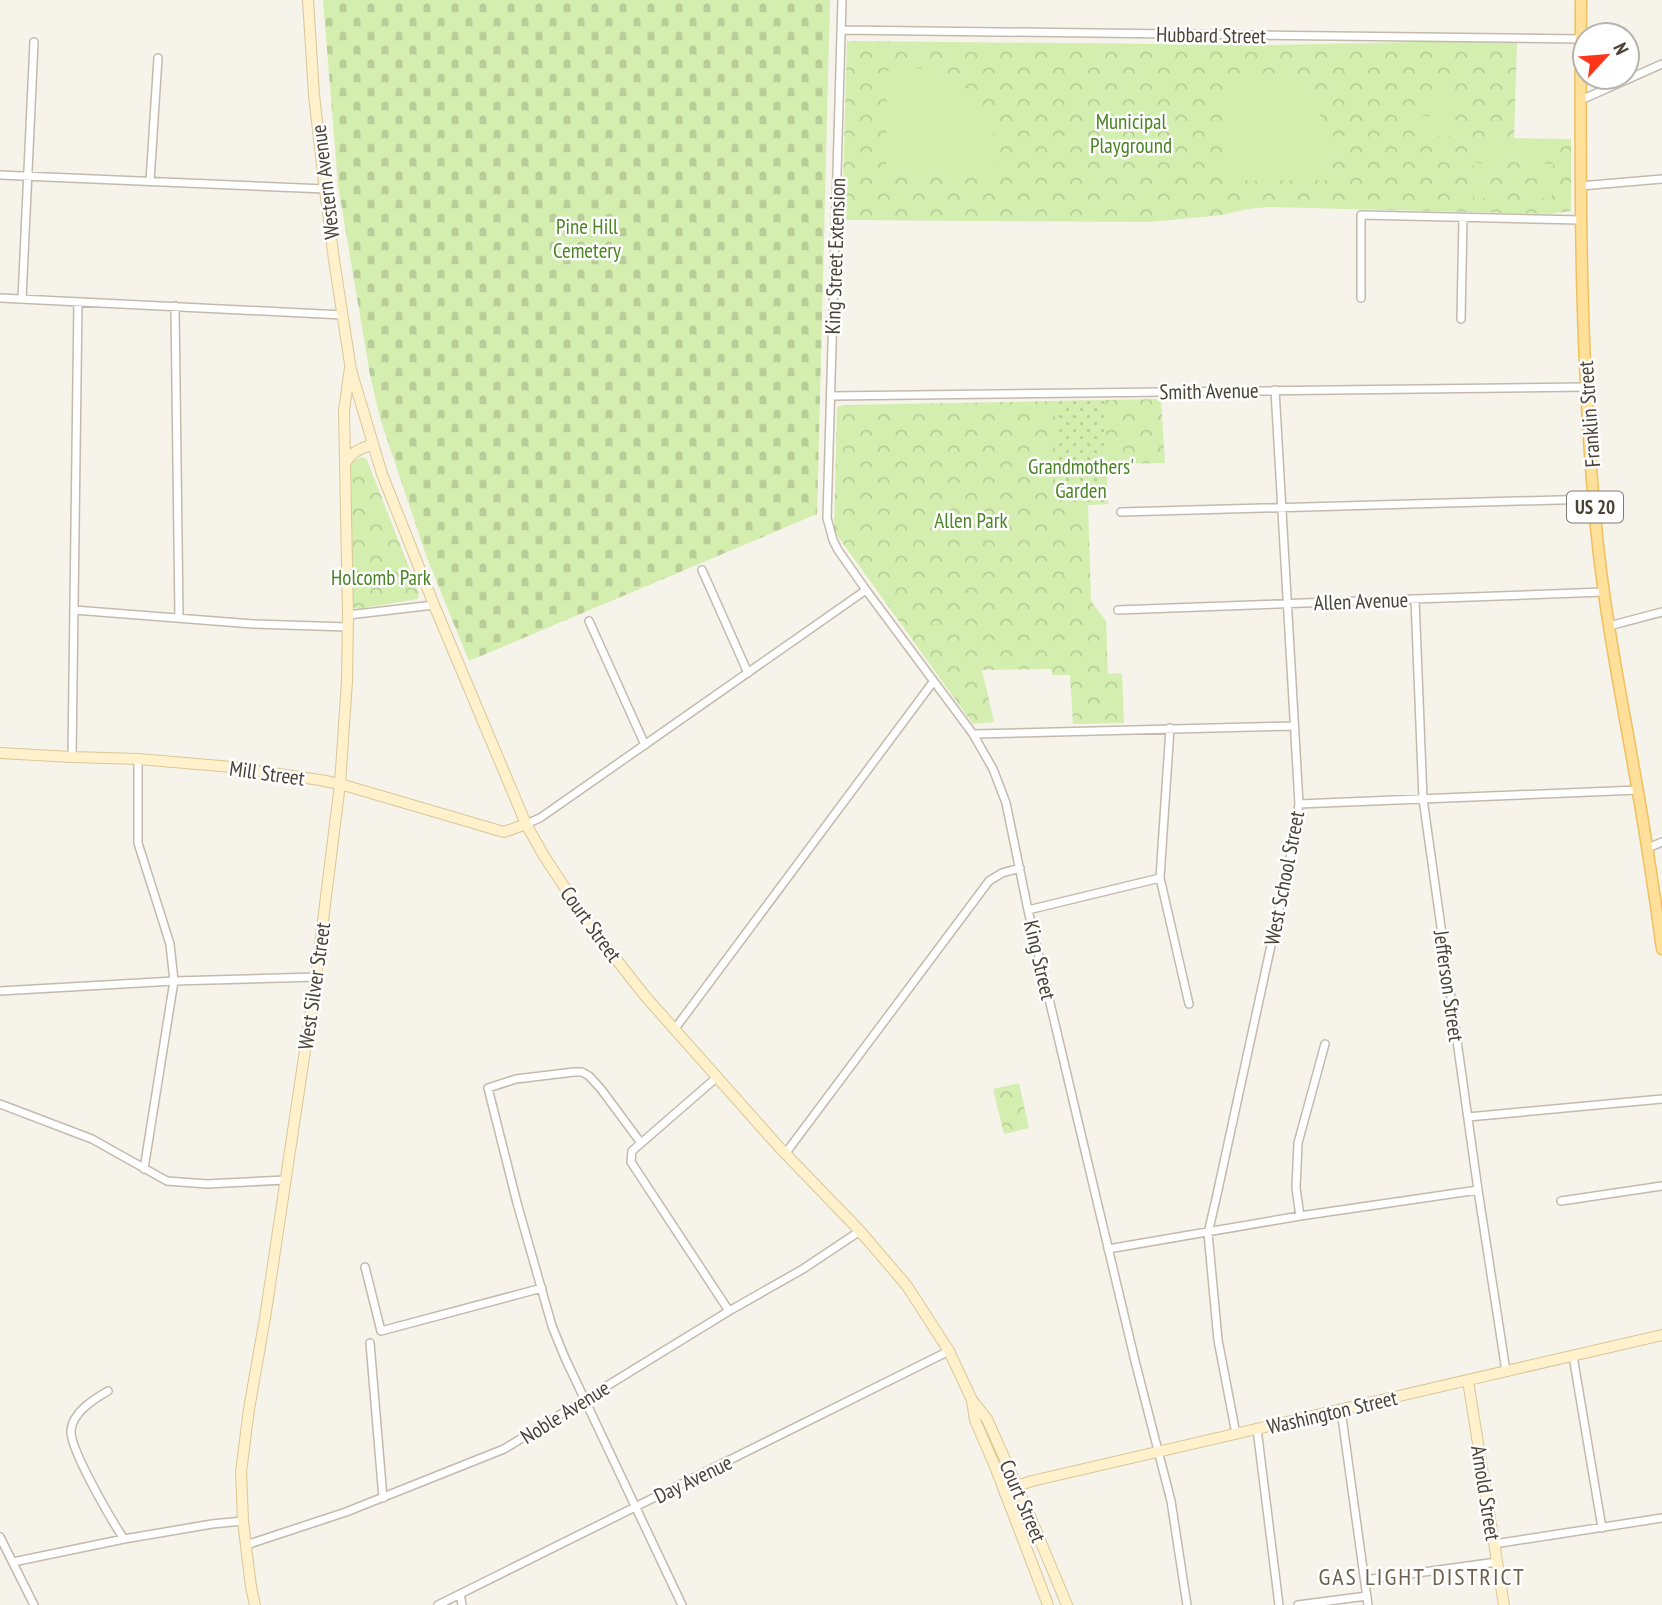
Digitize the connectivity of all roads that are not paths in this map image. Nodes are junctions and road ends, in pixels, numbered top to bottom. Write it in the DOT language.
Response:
graph roads {
  1 [pos="307,0"];
  2 [pos="842,0"];
  3 [pos="1581,0"];
  4 [pos="1581,21"];
  5 [pos="842,30"];
  6 [pos="1571,39"];
  7 [pos="34,42"];
  8 [pos="158,58"];
  9 [pos="1662,64"];
  10 [pos="1581,91"];
  11 [pos="1581,100"];
  12 [pos="0,175"];
  13 [pos="28,176"];
  14 [pos="1662,179"];
  15 [pos="150,181"];
  16 [pos="1580,186"];
  17 [pos="325,189"];
  18 [pos="1463,218"];
  19 [pos="1580,220"];
  20 [pos="0,298"];
  21 [pos="1361,298"];
  22 [pos="22,299"];
  23 [pos="78,302"];
  24 [pos="175,306"];
  25 [pos="342,314"];
  26 [pos="1461,319"];
  27 [pos="350,364"];
  28 [pos="1587,387"];
  29 [pos="1275,390"];
  30 [pos="832,396"];
  31 [pos="373,444"];
  32 [pos="344,464"];
  33 [pos="1594,499"];
  34 [pos="1283,508"];
  35 [pos="827,512"];
  36 [pos="1121,512"];
  37 [pos="702,570"];
  38 [pos="866,590"];
  39 [pos="1604,592"];
  40 [pos="1415,599"];
  41 [pos="1287,604"];
  42 [pos="434,605"];
  43 [pos="74,610"];
  44 [pos="1118,610"];
  45 [pos="1662,612"];
  46 [pos="348,615"];
  47 [pos="179,618"];
  48 [pos="589,621"];
  49 [pos="1609,626"];
  50 [pos="348,627"];
  51 [pos="748,673"];
  52 [pos="933,682"];
  53 [pos="1294,726"];
  54 [pos="1170,728"];
  55 [pos="973,734"];
  56 [pos="645,745"];
  57 [pos="0,753"];
  58 [pos="72,757"];
  59 [pos="138,759"];
  60 [pos="340,784"];
  61 [pos="1638,790"];
  62 [pos="1423,799"];
  63 [pos="1299,804"];
  64 [pos="526,824"];
  65 [pos="1662,842"];
  66 [pos="1648,848"];
  67 [pos="1020,867"];
  68 [pos="1160,878"];
  69 [pos="1028,910"];
  70 [pos="1662,949"];
  71 [pos="316,978"];
  72 [pos="174,981"];
  73 [pos="0,991"];
  74 [pos="1189,1004"];
  75 [pos="674,1030"];
  76 [pos="1325,1044"];
  77 [pos="716,1078"];
  78 [pos="1662,1098"];
  79 [pos="0,1104"];
  80 [pos="1468,1117"];
  81 [pos="640,1143"];
  82 [pos="785,1154"];
  83 [pos="144,1169"];
  84 [pos="286,1180"];
  85 [pos="1662,1185"];
  86 [pos="1478,1189"];
  87 [pos="1561,1201"];
  88 [pos="1300,1216"];
  89 [pos="860,1231"];
  90 [pos="1208,1233"];
  91 [pos="1108,1249"];
  92 [pos="365,1267"];
  93 [pos="542,1288"];
  94 [pos="729,1311"];
  95 [pos="1662,1335"];
  96 [pos="370,1343"];
  97 [pos="949,1351"];
  98 [pos="1573,1356"];
  99 [pos="1506,1371"];
  100 [pos="1468,1381"];
  101 [pos="108,1391"];
  102 [pos="585,1399"];
  103 [pos="972,1400"];
  104 [pos="1340,1410"];
  105 [pos="1257,1429"];
  106 [pos="1236,1434"];
  107 [pos="1158,1452"];
  108 [pos="1017,1486"];
  109 [pos="1005,1494"];
  110 [pos="383,1498"];
  111 [pos="635,1507"];
  112 [pos="1662,1518"];
  113 [pos="243,1521"];
  114 [pos="1602,1528"];
  115 [pos="0,1537"];
  116 [pos="124,1539"];
  117 [pos="1494,1544"];
  118 [pos="246,1545"];
  119 [pos="1049,1561"];
  120 [pos="13,1562"];
  121 [pos="1497,1562"];
  122 [pos="1033,1568"];
  123 [pos="1365,1580"];
  124 [pos="460,1594"];
  125 [pos="1367,1596"];
  126 [pos="34,1605"];
  127 [pos="255,1605"];
  128 [pos="438,1605"];
  129 [pos="462,1605"];
  130 [pos="682,1605"];
  131 [pos="1048,1605"];
  132 [pos="1067,1605"];
  133 [pos="1186,1605"];
  134 [pos="1279,1605"];
  135 [pos="1298,1605"];
  136 [pos="1368,1605"];
  137 [pos="1504,1605"];
  1 -- 17 [label="main road, Western Avenue"];
  2 -- 5 [label="street, King Street Extension"];
  3 -- 4 [label="main road, Franklin Street / US 20"];
  5 -- 6 [label="street, Hubbard Street"];
  5 -- 30 [label="street, King Street Extension"];
  7 -- 13 [label="street"];
  8 -- 15 [label="street"];
  9 -- 11 [label="street"];
  10 -- 11 [label="main road, Franklin Street / US 20"];
  11 -- 16 [label="main road, Franklin Street / US 20"];
  12 -- 13 [label="street"];
  13 -- 15 [label="street"];
  13 -- 22 [label="street"];
  14 -- 16 [label="street"];
  15 -- 17 [label="street"];
  16 -- 19 [label="main road, Franklin Street / US 20"];
  17 -- 25 [label="main road, Western Avenue"];
  18 -- 19 [label="street"];
  18 -- 21 [label="street"];
  18 -- 26 [label="street"];
  19 -- 28 [label="main road, Franklin Street / US 20"];
  20 -- 22 [label="street"];
  22 -- 23 [label="street"];
  23 -- 24 [label="street"];
  23 -- 43 [label="street"];
  24 -- 25 [label="street"];
  24 -- 47 [label="street"];
  25 -- 27 [label="main road, Western Avenue"];
  27 -- 31 [label="main road, Court Street"];
  27 -- 32 [label="main road, West Silver Street"];
  28 -- 29 [label="street, Smith Avenue"];
  28 -- 33 [label="main road, Franklin Street / US 20"];
  29 -- 30 [label="street, Smith Avenue"];
  29 -- 34 [label="street, West School Street"];
  30 -- 35 [label="street, King Street Extension"];
  31 -- 32 [label="main road"];
  31 -- 42 [label="main road, Court Street"];
  32 -- 46 [label="main road, West Silver Street"];
  33 -- 34 [label="street"];
  33 -- 39 [label="main road, Franklin Street / US 20"];
  34 -- 36 [label="street"];
  34 -- 41 [label="street, West School Street"];
  35 -- 38 [label="street, King Street"];
  37 -- 51 [label="street"];
  38 -- 51 [label="street"];
  38 -- 52 [label="street, King Street"];
  39 -- 40 [label="street, Allen Avenue"];
  39 -- 49 [label="main road, Franklin Street / US 20"];
  40 -- 41 [label="street, Allen Avenue"];
  40 -- 62 [label="street, Jefferson Street"];
  41 -- 44 [label="street, Allen Avenue"];
  41 -- 53 [label="street, West School Street"];
  42 -- 46 [label="street"];
  42 -- 64 [label="main road, Court Street"];
  43 -- 47 [label="street"];
  43 -- 58 [label="street"];
  45 -- 49 [label="street"];
  46 -- 50 [label="main road, West Silver Street"];
  47 -- 50 [label="street"];
  48 -- 56 [label="street"];
  49 -- 61 [label="main road, Franklin Street / US 20"];
  50 -- 60 [label="main road, West Silver Street"];
  51 -- 56 [label="street"];
  52 -- 55 [label="street, King Street"];
  52 -- 75 [label="street"];
  53 -- 54 [label="street"];
  53 -- 63 [label="street, West School Street"];
  54 -- 55 [label="street"];
  54 -- 68 [label="street"];
  55 -- 67 [label="street, King Street"];
  56 -- 64 [label="street"];
  57 -- 58 [label="main road, Mill Street"];
  58 -- 59 [label="main road, Mill Street"];
  59 -- 60 [label="main road, Mill Street"];
  59 -- 72 [label="street"];
  60 -- 64 [label="main road, Mill Street"];
  60 -- 71 [label="main road, West Silver Street"];
  61 -- 62 [label="street"];
  61 -- 66 [label="main road, Franklin Street / US 20"];
  62 -- 63 [label="street"];
  62 -- 80 [label="street, Jefferson Street"];
  63 -- 90 [label="street, West School Street"];
  64 -- 75 [label="main road, Court Street"];
  65 -- 66 [label="street"];
  66 -- 70 [label="main road, Franklin Street / US 20"];
  67 -- 69 [label="street, King Street"];
  67 -- 82 [label="street"];
  68 -- 69 [label="street"];
  68 -- 74 [label="street"];
  69 -- 91 [label="street, King Street"];
  71 -- 72 [label="street"];
  71 -- 84 [label="main road, West Silver Street"];
  72 -- 73 [label="street"];
  72 -- 83 [label="street"];
  75 -- 77 [label="main road, Court Street"];
  76 -- 88 [label="street"];
  77 -- 81 [label="street"];
  77 -- 82 [label="main road, Court Street"];
  78 -- 80 [label="street"];
  79 -- 83 [label="street"];
  80 -- 86 [label="street, Jefferson Street"];
  81 -- 93 [label="street"];
  81 -- 94 [label="street"];
  82 -- 89 [label="main road, Court Street"];
  83 -- 84 [label="street"];
  84 -- 113 [label="main road, West Silver Street"];
  85 -- 87 [label="street"];
  86 -- 88 [label="street"];
  86 -- 99 [label="street, Jefferson Street"];
  88 -- 90 [label="street"];
  89 -- 94 [label="street, Noble Avenue"];
  89 -- 97 [label="main road, Court Street"];
  90 -- 91 [label="street"];
  90 -- 106 [label="street, West School Street"];
  91 -- 107 [label="street, King Street"];
  92 -- 93 [label="street"];
  93 -- 102 [label="street"];
  94 -- 102 [label="street, Noble Avenue"];
  95 -- 98 [label="main road, Washington Street"];
  96 -- 110 [label="street"];
  97 -- 103 [label="main road, Court Street"];
  97 -- 111 [label="street, Day Avenue"];
  98 -- 99 [label="main road, Washington Street"];
  98 -- 114 [label="street"];
  99 -- 100 [label="main road, Washington Street"];
  100 -- 104 [label="main road, Washington Street"];
  100 -- 117 [label="main road, Arnold Street"];
  101 -- 116 [label="street"];
  102 -- 110 [label="street, Noble Avenue"];
  102 -- 111 [label="street"];
  103 -- 108 [label="main road, Court Street"];
  103 -- 109 [label="main road, Court Street"];
  104 -- 105 [label="main road, Washington Street"];
  104 -- 123 [label="street"];
  105 -- 106 [label="main road, Washington Street"];
  105 -- 134 [label="street"];
  106 -- 107 [label="main road, Washington Street"];
  107 -- 108 [label="main road, Washington Street"];
  107 -- 133 [label="street, King Street"];
  108 -- 109 [label="main road, Washington Street"];
  108 -- 119 [label="main road, Court Street"];
  109 -- 122 [label="main road, Court Street"];
  110 -- 118 [label="street, Noble Avenue"];
  111 -- 124 [label="street, Day Avenue"];
  111 -- 130 [label="street"];
  112 -- 114 [label="street"];
  113 -- 116 [label="street"];
  113 -- 118 [label="main road, West Silver Street"];
  114 -- 117 [label="street"];
  115 -- 120 [label="street"];
  116 -- 120 [label="street"];
  117 -- 121 [label="main road, Arnold Street"];
  118 -- 127 [label="main road, West Silver Street"];
  119 -- 122 [label="main road"];
  119 -- 132 [label="main road, Court Street"];
  120 -- 126 [label="street"];
  121 -- 123 [label="street"];
  121 -- 137 [label="main road, Arnold Street"];
  122 -- 131 [label="main road, Court Street"];
  123 -- 125 [label="street"];
  124 -- 128 [label="street, Day Avenue"];
  124 -- 129 [label="street"];
  125 -- 135 [label="street"];
  125 -- 136 [label="street"];
}
